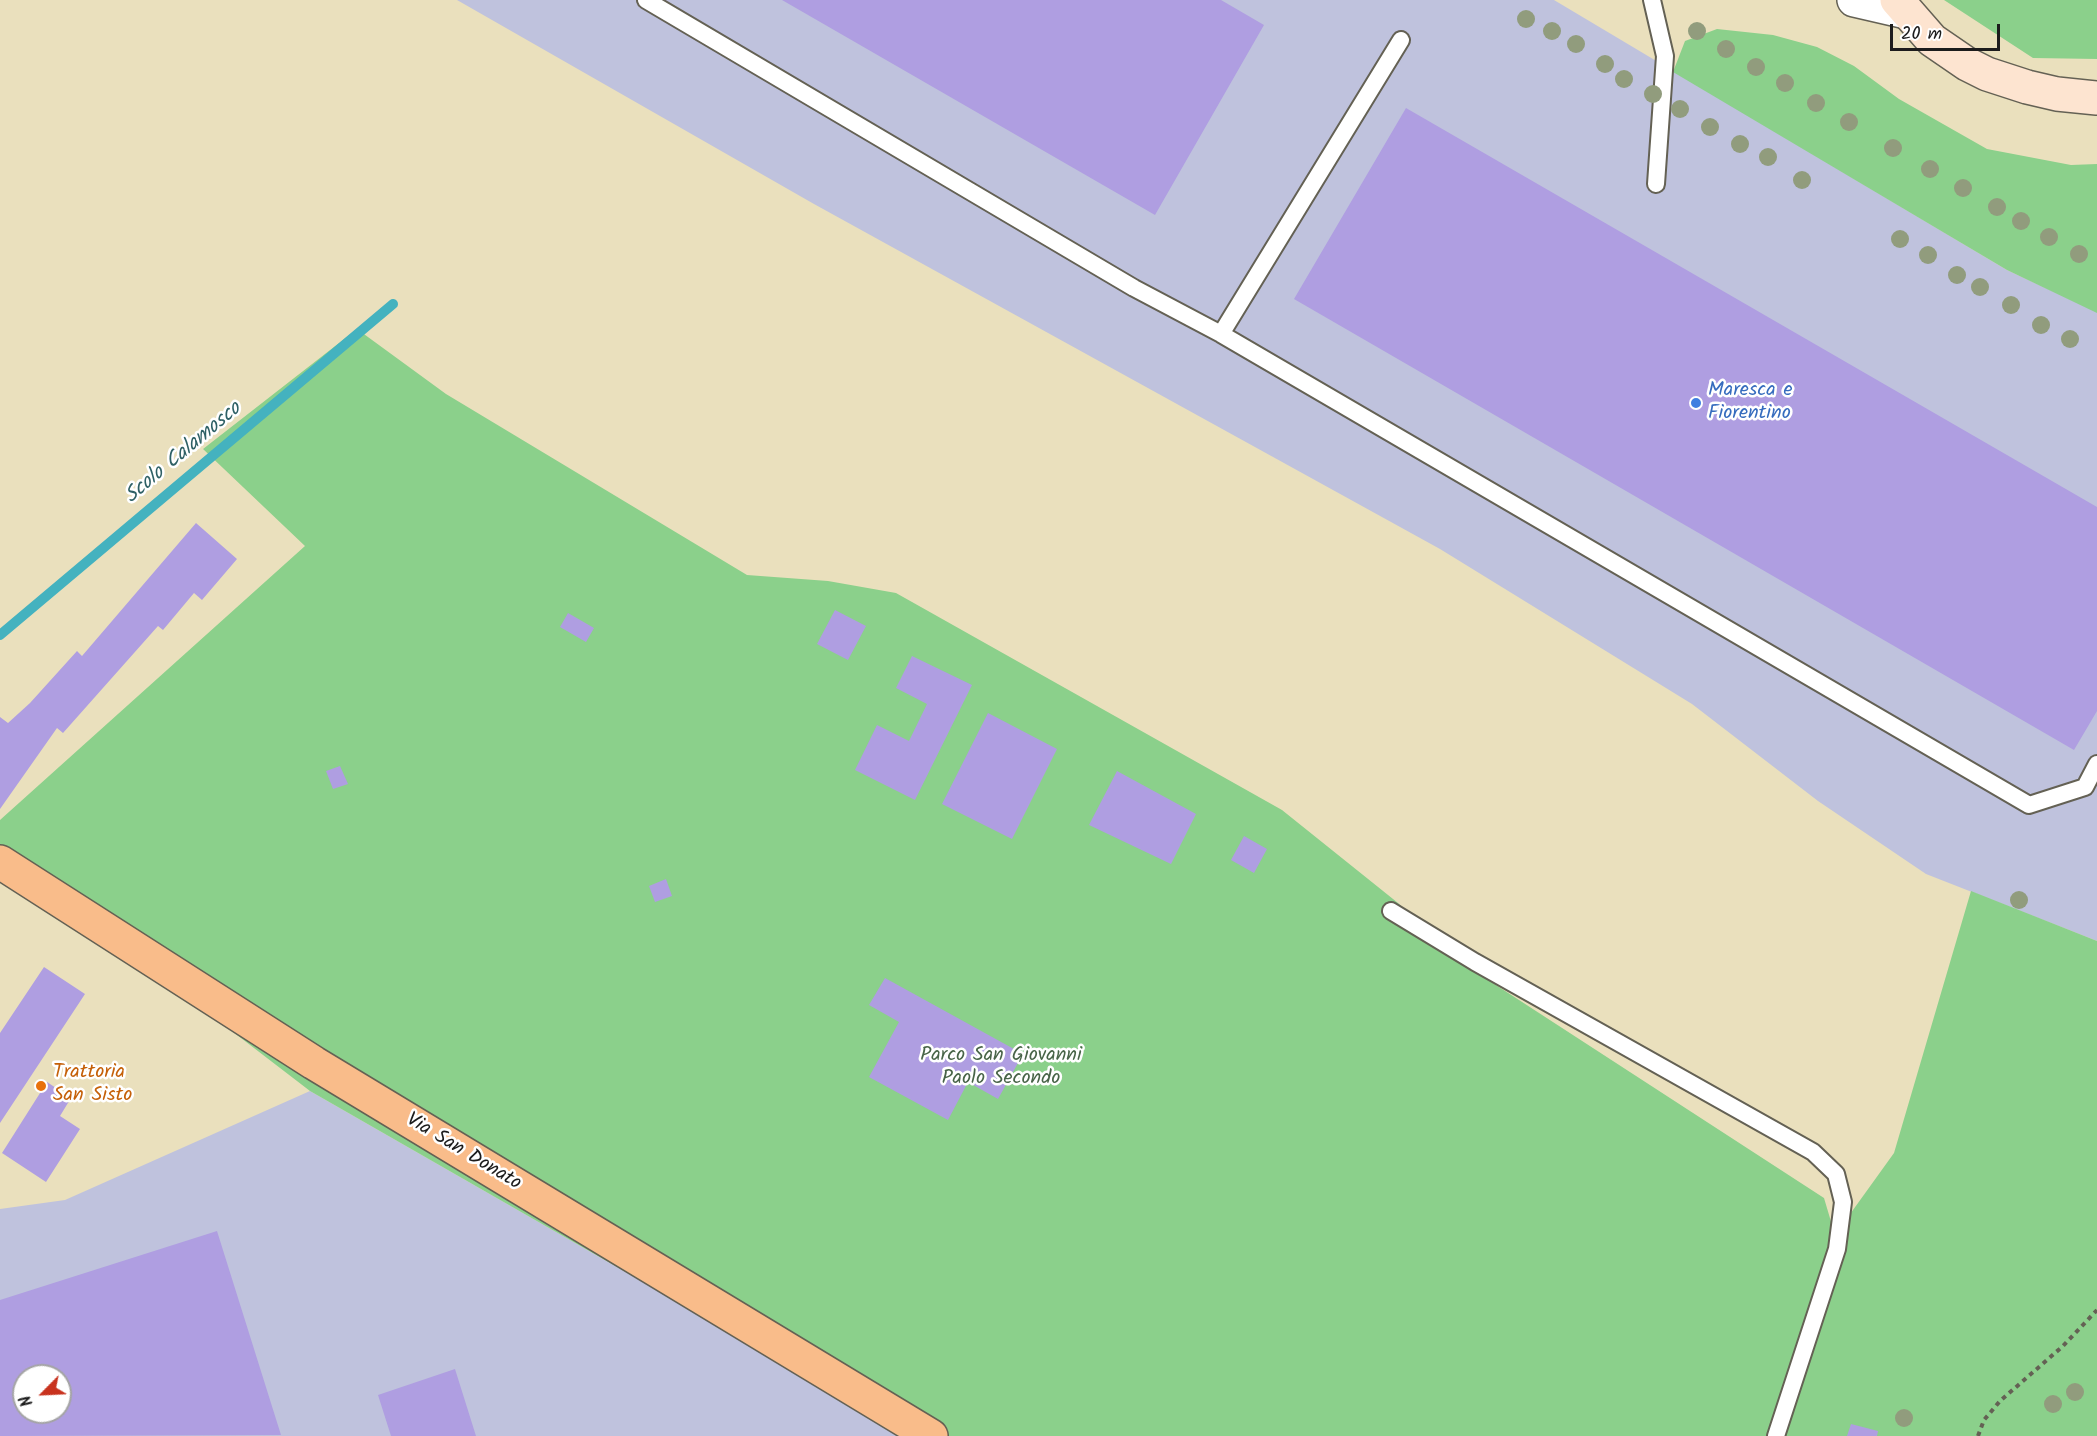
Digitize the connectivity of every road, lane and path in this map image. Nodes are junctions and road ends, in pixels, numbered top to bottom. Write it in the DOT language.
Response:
graph roads {
  1 [pos="646,0"];
  2 [pos="1652,0"];
  3 [pos="1854,0"];
  4 [pos="1901,6"];
  5 [pos="1401,40"];
  6 [pos="2097,98"];
  7 [pos="1656,184"];
  8 [pos="1221,334"];
  9 [pos="2097,764"];
  10 [pos="0,862"];
  11 [pos="1391,910"];
  12 [pos="2097,1310"];
  13 [pos="931,1436"];
  14 [pos="1776,1436"];
  15 [pos="1978,1436"];
  1 -- 8 [label="lane"];
  2 -- 7 [label="lane"];
  3 -- 4 [label="street"];
  4 -- 6 [label="main road"];
  5 -- 8 [label="lane"];
  8 -- 9 [label="lane"];
  10 -- 13 [label="main road, Via San Donato"];
  11 -- 14 [label="lane"];
  12 -- 15 [label="path"];
}
